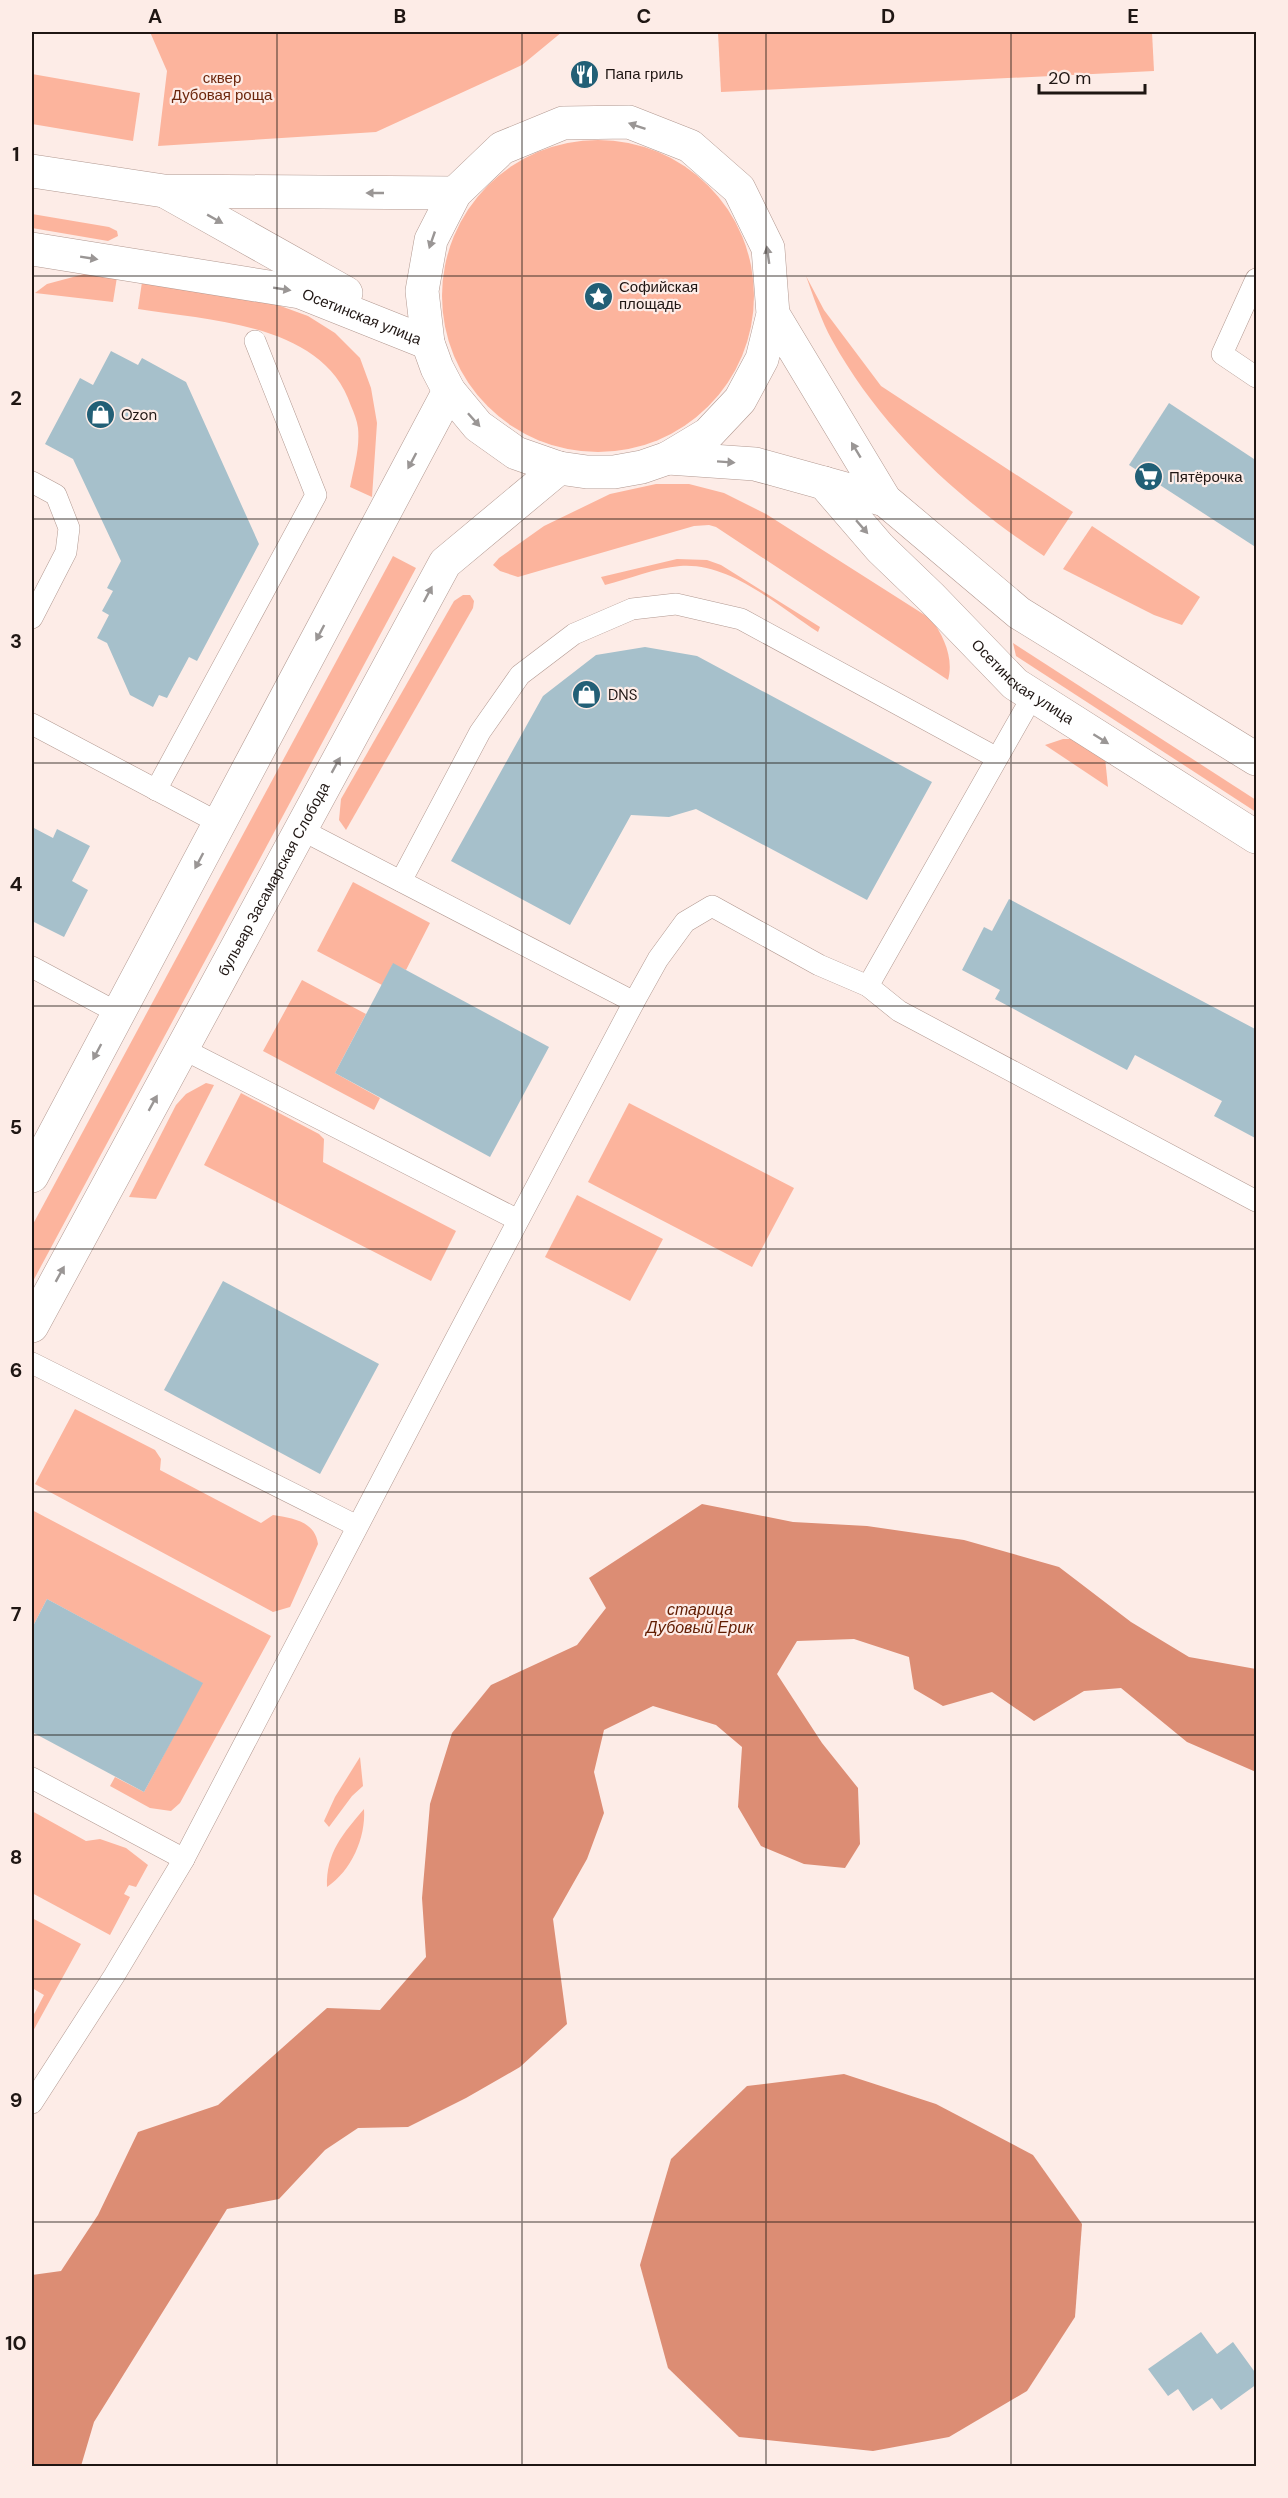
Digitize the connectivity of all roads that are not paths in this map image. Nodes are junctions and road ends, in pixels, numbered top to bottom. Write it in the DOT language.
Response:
graph roads {
  1 [pos="32,171"];
  2 [pos="164,191"];
  3 [pos="455,193"];
  4 [pos="32,249"];
  5 [pos="1257,279"];
  6 [pos="773,314"];
  7 [pos="255,341"];
  8 [pos="428,343"];
  9 [pos="1257,377"];
  10 [pos="449,391"];
  11 [pos="668,458"];
  12 [pos="559,468"];
  13 [pos="32,482"];
  14 [pos="824,483"];
  15 [pos="885,500"];
  16 [pos="32,618"];
  17 [pos="1032,697"];
  18 [pos="32,724"];
  19 [pos="997,758"];
  20 [pos="1257,759"];
  21 [pos="156,790"];
  22 [pos="219,823"];
  23 [pos="300,829"];
  24 [pos="1257,837"];
  25 [pos="401,881"];
  26 [pos="32,967"];
  27 [pos="868,986"];
  28 [pos="634,1002"];
  29 [pos="118,1013"];
  30 [pos="183,1049"];
  31 [pos="40,1138"];
  32 [pos="32,1176"];
  33 [pos="1257,1202"];
  34 [pos="518,1220"];
  35 [pos="32,1326"];
  36 [pos="32,1362"];
  37 [pos="357,1526"];
  38 [pos="32,1778"];
  39 [pos="184,1859"];
  40 [pos="32,2103"];
  1 -- 2 [label="street, Осетинская улица"];
  3 -- 2 [label="street, Осетинская улица, one-way"];
  2 -- 8 [label="street, Осетинская улица, one-way"];
  6 -- 3 [label="street, one-way"];
  3 -- 8 [label="street, one-way"];
  4 -- 8 [label="street, Осетинская улица, one-way"];
  5 -- 9 [label="lane"];
  6 -- 11 [label="street"];
  15 -- 6 [label="street, one-way"];
  7 -- 21 [label="lane"];
  8 -- 10 [label="street"];
  10 -- 12 [label="street, one-way"];
  10 -- 22 [label="street, one-way"];
  11 -- 12 [label="street"];
  11 -- 14 [label="street, one-way"];
  23 -- 12 [label="street, бульвар Засамарская Слобода, one-way"];
  13 -- 16 [label="lane"];
  14 -- 15 [label="street"];
  14 -- 17 [label="street, Осетинская улица, one-way"];
  15 -- 20 [label="street"];
  17 -- 19 [label="lane"];
  17 -- 24 [label="street, Осетинская улица, one-way"];
  18 -- 21 [label="lane"];
  19 -- 25 [label="lane"];
  19 -- 27 [label="lane"];
  21 -- 22 [label="lane"];
  22 -- 29 [label="street, one-way"];
  23 -- 25 [label="lane"];
  23 -- 30 [label="street, бульвар Засамарская Слобода"];
  25 -- 28 [label="lane"];
  26 -- 29 [label="lane"];
  27 -- 28 [label="lane"];
  27 -- 33 [label="lane"];
  28 -- 34 [label="lane"];
  29 -- 31 [label="street, one-way"];
  30 -- 34 [label="lane"];
  35 -- 30 [label="street, бульвар Засамарская Слобода, one-way"];
  31 -- 32 [label="street"];
  34 -- 37 [label="lane"];
  36 -- 37 [label="lane"];
  37 -- 39 [label="lane"];
  38 -- 39 [label="lane"];
  39 -- 40 [label="lane"];
}
